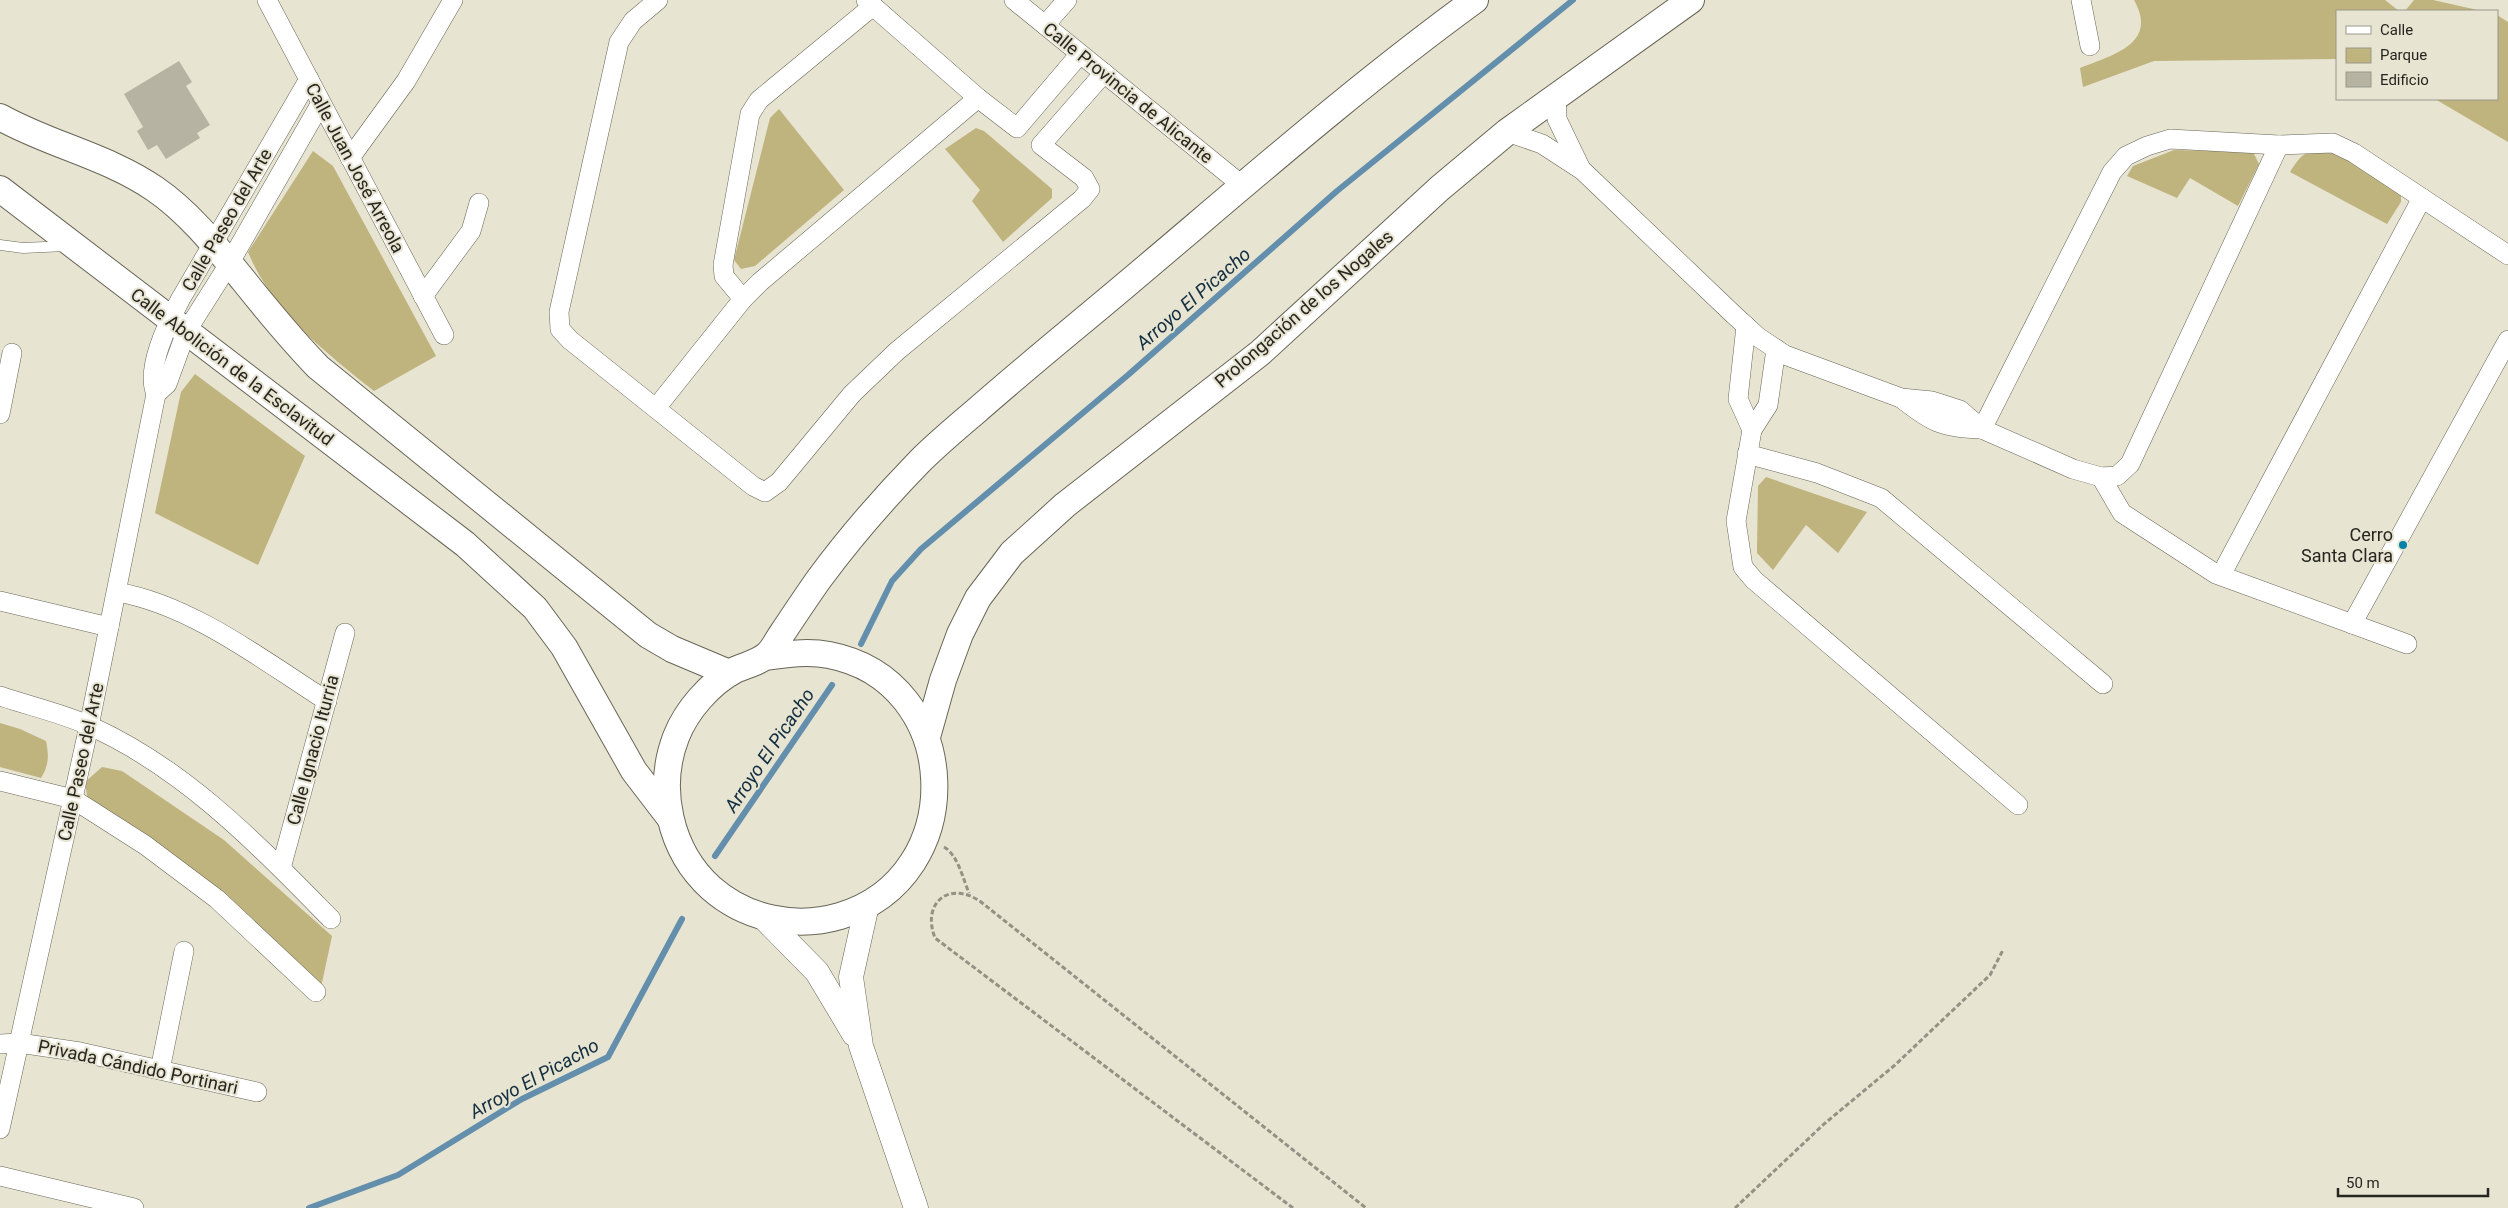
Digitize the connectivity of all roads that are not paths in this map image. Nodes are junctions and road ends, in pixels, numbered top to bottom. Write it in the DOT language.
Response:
graph roads {
  1 [pos="453,0"];
  2 [pos="658,0"];
  3 [pos="1067,0"];
  4 [pos="1475,0"];
  5 [pos="1691,0"];
  6 [pos="2081,0"];
  7 [pos="869,3"];
  8 [pos="1023,3"];
  9 [pos="276,5"];
  10 [pos="1045,25"];
  11 [pos="2090,46"];
  12 [pos="1080,54"];
  13 [pos="1104,73"];
  14 [pos="309,79"];
  15 [pos="1556,96"];
  16 [pos="978,98"];
  17 [pos="321,103"];
  18 [pos="0,117"];
  19 [pos="1017,128"];
  20 [pos="1507,132"];
  21 [pos="273,140"];
  22 [pos="1041,145"];
  23 [pos="2279,146"];
  24 [pos="290,154"];
  25 [pos="350,158"];
  26 [pos="1582,170"];
  27 [pos="1243,186"];
  28 [pos="0,189"];
  29 [pos="2422,198"];
  30 [pos="479,203"];
  31 [pos="213,243"];
  32 [pos="0,245"];
  33 [pos="75,246"];
  34 [pos="2508,255"];
  35 [pos="229,264"];
  36 [pos="423,296"];
  37 [pos="742,299"];
  38 [pos="178,326"];
  39 [pos="1746,326"];
  40 [pos="444,335"];
  41 [pos="2508,340"];
  42 [pos="1776,349"];
  43 [pos="12,352"];
  44 [pos="656,408"];
  45 [pos="0,414"];
  46 [pos="1982,429"];
  47 [pos="1752,430"];
  48 [pos="1748,454"];
  49 [pos="2101,477"];
  50 [pos="2221,575"];
  51 [pos="117,592"];
  52 [pos="0,601"];
  53 [pos="2352,624"];
  54 [pos="110,627"];
  55 [pos="345,633"];
  56 [pos="2407,644"];
  57 [pos="766,657"];
  58 [pos="729,673"];
  59 [pos="2103,684"];
  60 [pos="0,696"];
  61 [pos="327,701"];
  62 [pos="89,726"];
  63 [pos="927,737"];
  64 [pos="0,781"];
  65 [pos="73,799"];
  66 [pos="2018,806"];
  67 [pos="670,818"];
  68 [pos="281,868"];
  69 [pos="866,905"];
  70 [pos="762,916"];
  71 [pos="331,919"];
  72 [pos="184,951"];
  73 [pos="316,992"];
  74 [pos="19,1043"];
  75 [pos="0,1044"];
  76 [pos="861,1046"];
  77 [pos="160,1070"];
  78 [pos="257,1092"];
  79 [pos="0,1129"];
  80 [pos="0,1176"];
  81 [pos="134,1208"];
  82 [pos="916,1208"];
  1 -- 25 [label="street"];
  2 -- 44 [label="street"];
  3 -- 10 [label="street"];
  4 -- 27 [label="main road"];
  5 -- 15 [label="main road, Prolongación de los Nogales"];
  6 -- 11 [label="street"];
  7 -- 16 [label="street"];
  7 -- 37 [label="street"];
  8 -- 10 [label="street, Calle Provincia de Alicante"];
  9 -- 14 [label="street, Calle Juan José Arreola"];
  10 -- 12 [label="street, Calle Provincia de Alicante"];
  12 -- 13 [label="street, Calle Provincia de Alicante"];
  12 -- 19 [label="street"];
  13 -- 22 [label="street"];
  13 -- 27 [label="street, Calle Provincia de Alicante"];
  14 -- 17 [label="street, Calle Juan José Arreola"];
  14 -- 21 [label="street, Calle Paseo del Arte"];
  15 -- 20 [label="main road, Prolongación de los Nogales"];
  15 -- 26 [label="street"];
  16 -- 19 [label="street"];
  16 -- 37 [label="street"];
  17 -- 24 [label="street, Calle Paseo del Arte"];
  17 -- 25 [label="street, Calle Juan José Arreola"];
  18 -- 31 [label="main road"];
  19 -- 22 [label="street"];
  20 -- 26 [label="street"];
  20 -- 63 [label="main road, Prolongación de los Nogales"];
  21 -- 24 [label="street"];
  21 -- 31 [label="street, Calle Paseo del Arte"];
  22 -- 44 [label="street"];
  23 -- 29 [label="street"];
  23 -- 46 [label="street"];
  23 -- 49 [label="street"];
  24 -- 35 [label="street, Calle Paseo del Arte"];
  25 -- 36 [label="street, Calle Juan José Arreola"];
  26 -- 39 [label="street"];
  27 -- 57 [label="main road"];
  28 -- 33 [label="main road, Calle Abolición de la Esclavitud"];
  29 -- 34 [label="street"];
  29 -- 50 [label="street"];
  30 -- 36 [label="street"];
  31 -- 35 [label="main road"];
  31 -- 38 [label="street, Calle Paseo del Arte"];
  32 -- 33 [label="lane"];
  33 -- 38 [label="main road, Calle Abolición de la Esclavitud"];
  35 -- 38 [label="street, Calle Paseo del Arte"];
  35 -- 58 [label="main road"];
  36 -- 40 [label="street, Calle Juan José Arreola"];
  37 -- 44 [label="street"];
  38 -- 51 [label="street, Calle Paseo del Arte"];
  38 -- 67 [label="main road, Calle Abolición de la Esclavitud"];
  39 -- 42 [label="street"];
  39 -- 47 [label="street"];
  41 -- 53 [label="street"];
  42 -- 46 [label="street"];
  42 -- 47 [label="street"];
  43 -- 45 [label="street"];
  46 -- 49 [label="street"];
  47 -- 48 [label="street"];
  48 -- 59 [label="street"];
  48 -- 66 [label="street"];
  49 -- 50 [label="street"];
  50 -- 53 [label="street"];
  51 -- 54 [label="street, Calle Paseo del Arte"];
  51 -- 61 [label="street"];
  52 -- 54 [label="street"];
  53 -- 56 [label="street"];
  54 -- 62 [label="street, Calle Paseo del Arte"];
  55 -- 61 [label="street, Calle Ignacio Iturria"];
  57 -- 58 [label="main road"];
  57 -- 63 [label="main road"];
  58 -- 67 [label="main road"];
  60 -- 62 [label="street"];
  61 -- 68 [label="street, Calle Ignacio Iturria"];
  62 -- 65 [label="street, Calle Paseo del Arte"];
  62 -- 68 [label="street"];
  63 -- 69 [label="main road"];
  64 -- 65 [label="street"];
  65 -- 73 [label="street"];
  65 -- 74 [label="street, Calle Paseo del Arte"];
  67 -- 70 [label="main road"];
  68 -- 71 [label="street"];
  69 -- 70 [label="main road"];
  69 -- 76 [label="street"];
  70 -- 76 [label="street"];
  72 -- 77 [label="street"];
  74 -- 75 [label="street, Privada Cándido Portinari"];
  74 -- 77 [label="street, Privada Cándido Portinari"];
  74 -- 79 [label="street, Calle Paseo del Arte"];
  76 -- 82 [label="street"];
  77 -- 78 [label="street, Privada Cándido Portinari"];
  80 -- 81 [label="street"];
}
